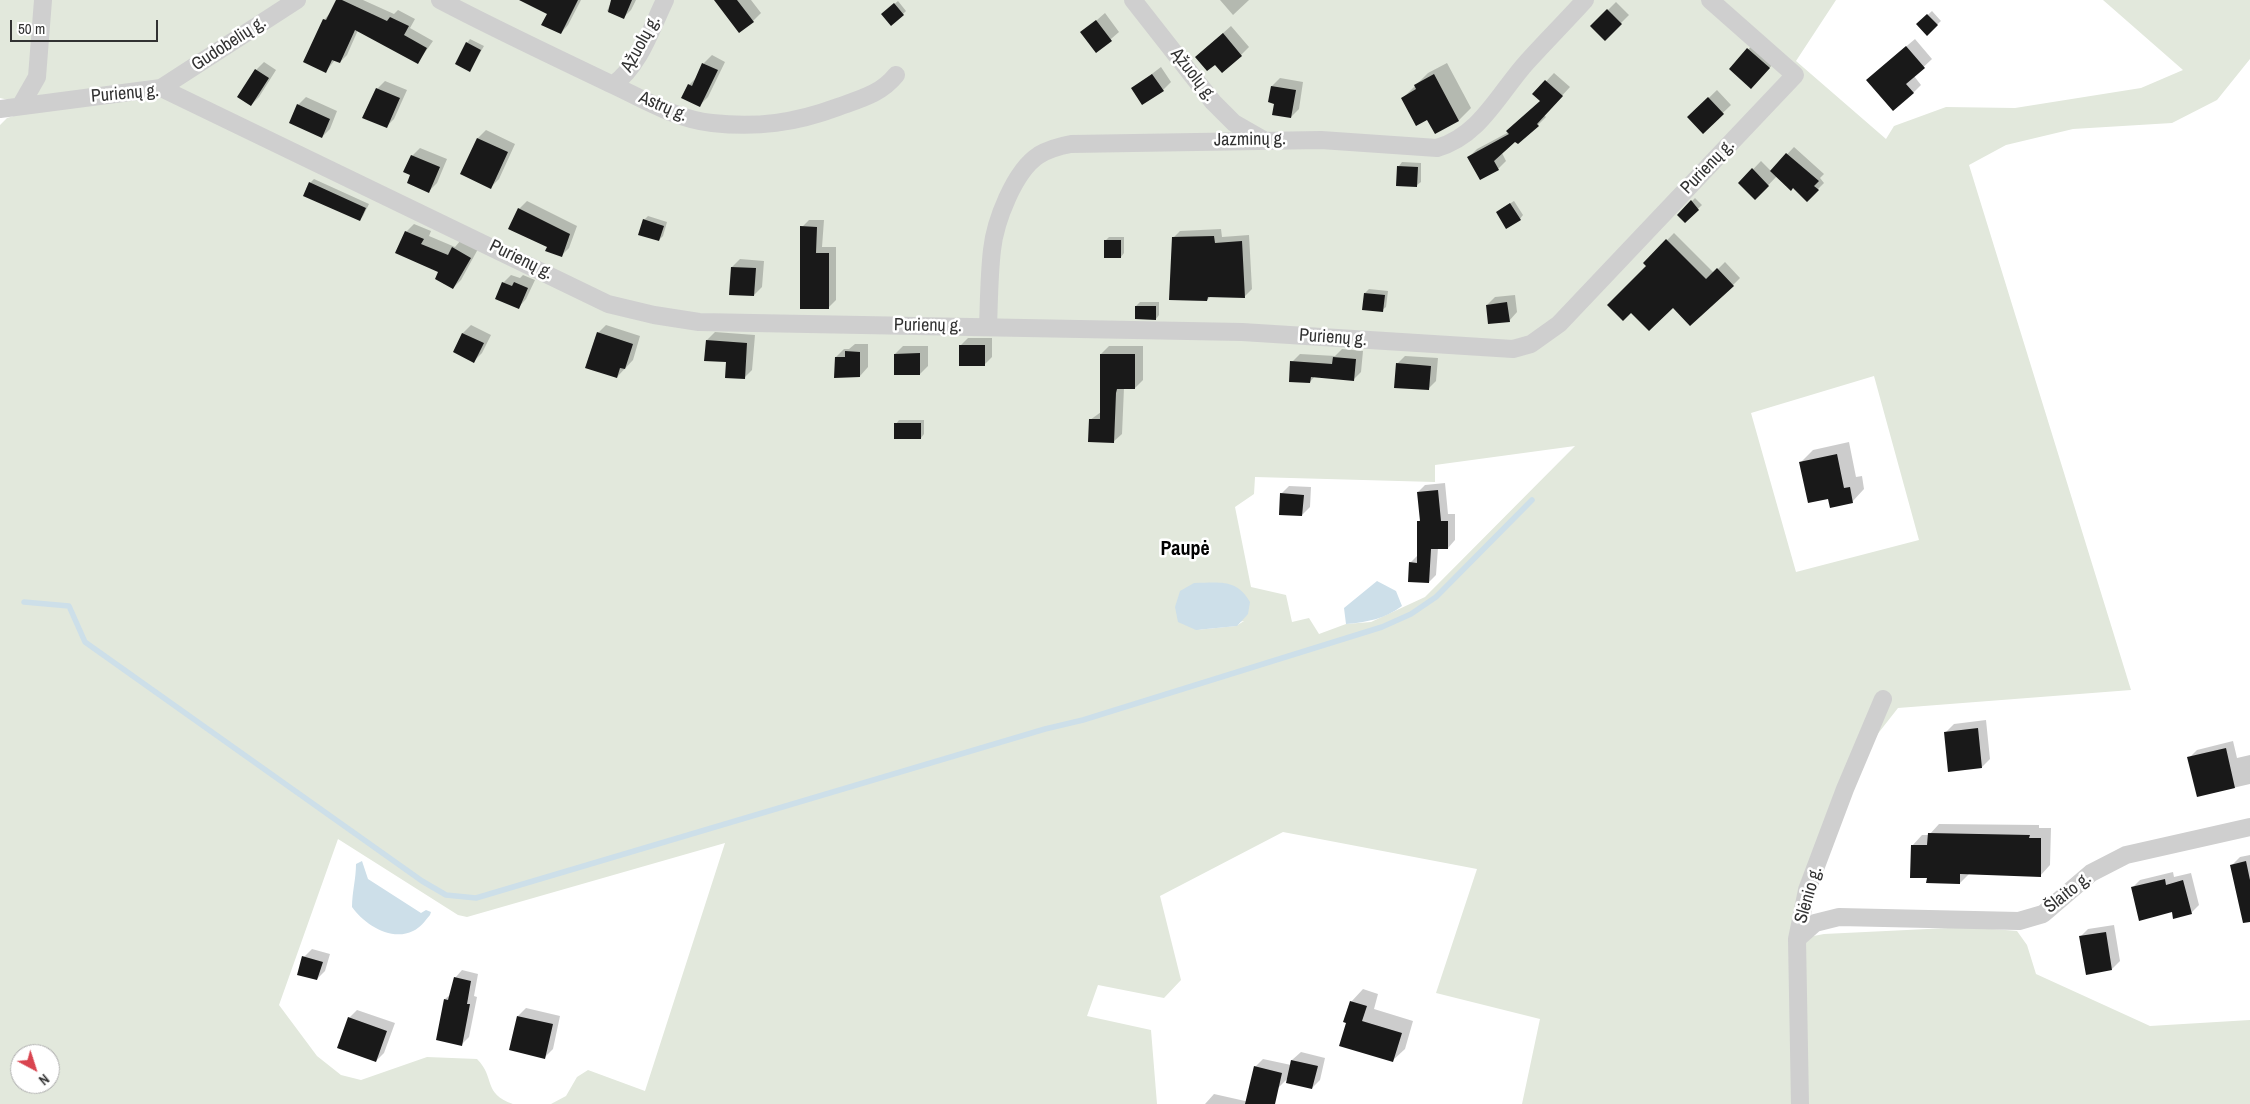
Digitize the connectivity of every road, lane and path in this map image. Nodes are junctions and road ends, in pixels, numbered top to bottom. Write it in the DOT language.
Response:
graph roads {
  1 [pos="43,0"];
  2 [pos="297,0"];
  3 [pos="440,0"];
  4 [pos="665,0"];
  5 [pos="1133,0"];
  6 [pos="1585,0"];
  7 [pos="1710,0"];
  8 [pos="896,75"];
  9 [pos="613,84"];
  10 [pos="161,88"];
  11 [pos="22,105"];
  12 [pos="0,109"];
  13 [pos="1262,139"];
  14 [pos="988,327"];
  15 [pos="1884,699"];
  16 [pos="2250,827"];
  17 [pos="1797,939"];
  18 [pos="1800,1104"];
  1 -- 11 [label="street"];
  2 -- 10 [label="street, Gudobelių g."];
  3 -- 9 [label="street, Astrų g."];
  4 -- 9 [label="street, Ąžuolų g."];
  5 -- 13 [label="street, Ąžuolų g."];
  6 -- 13 [label="street, Jazminų g."];
  7 -- 14 [label="street, Purienų g."];
  8 -- 9 [label="street, Astrų g."];
  10 -- 11 [label="street, Purienų g."];
  10 -- 14 [label="street, Purienų g."];
  11 -- 12 [label="street, Purienų g."];
  13 -- 14 [label="street, Jazminų g."];
  15 -- 17 [label="street, Slėnio g."];
  16 -- 17 [label="street, Šlaito g."];
  17 -- 18 [label="street, Slėnio g."];
}
